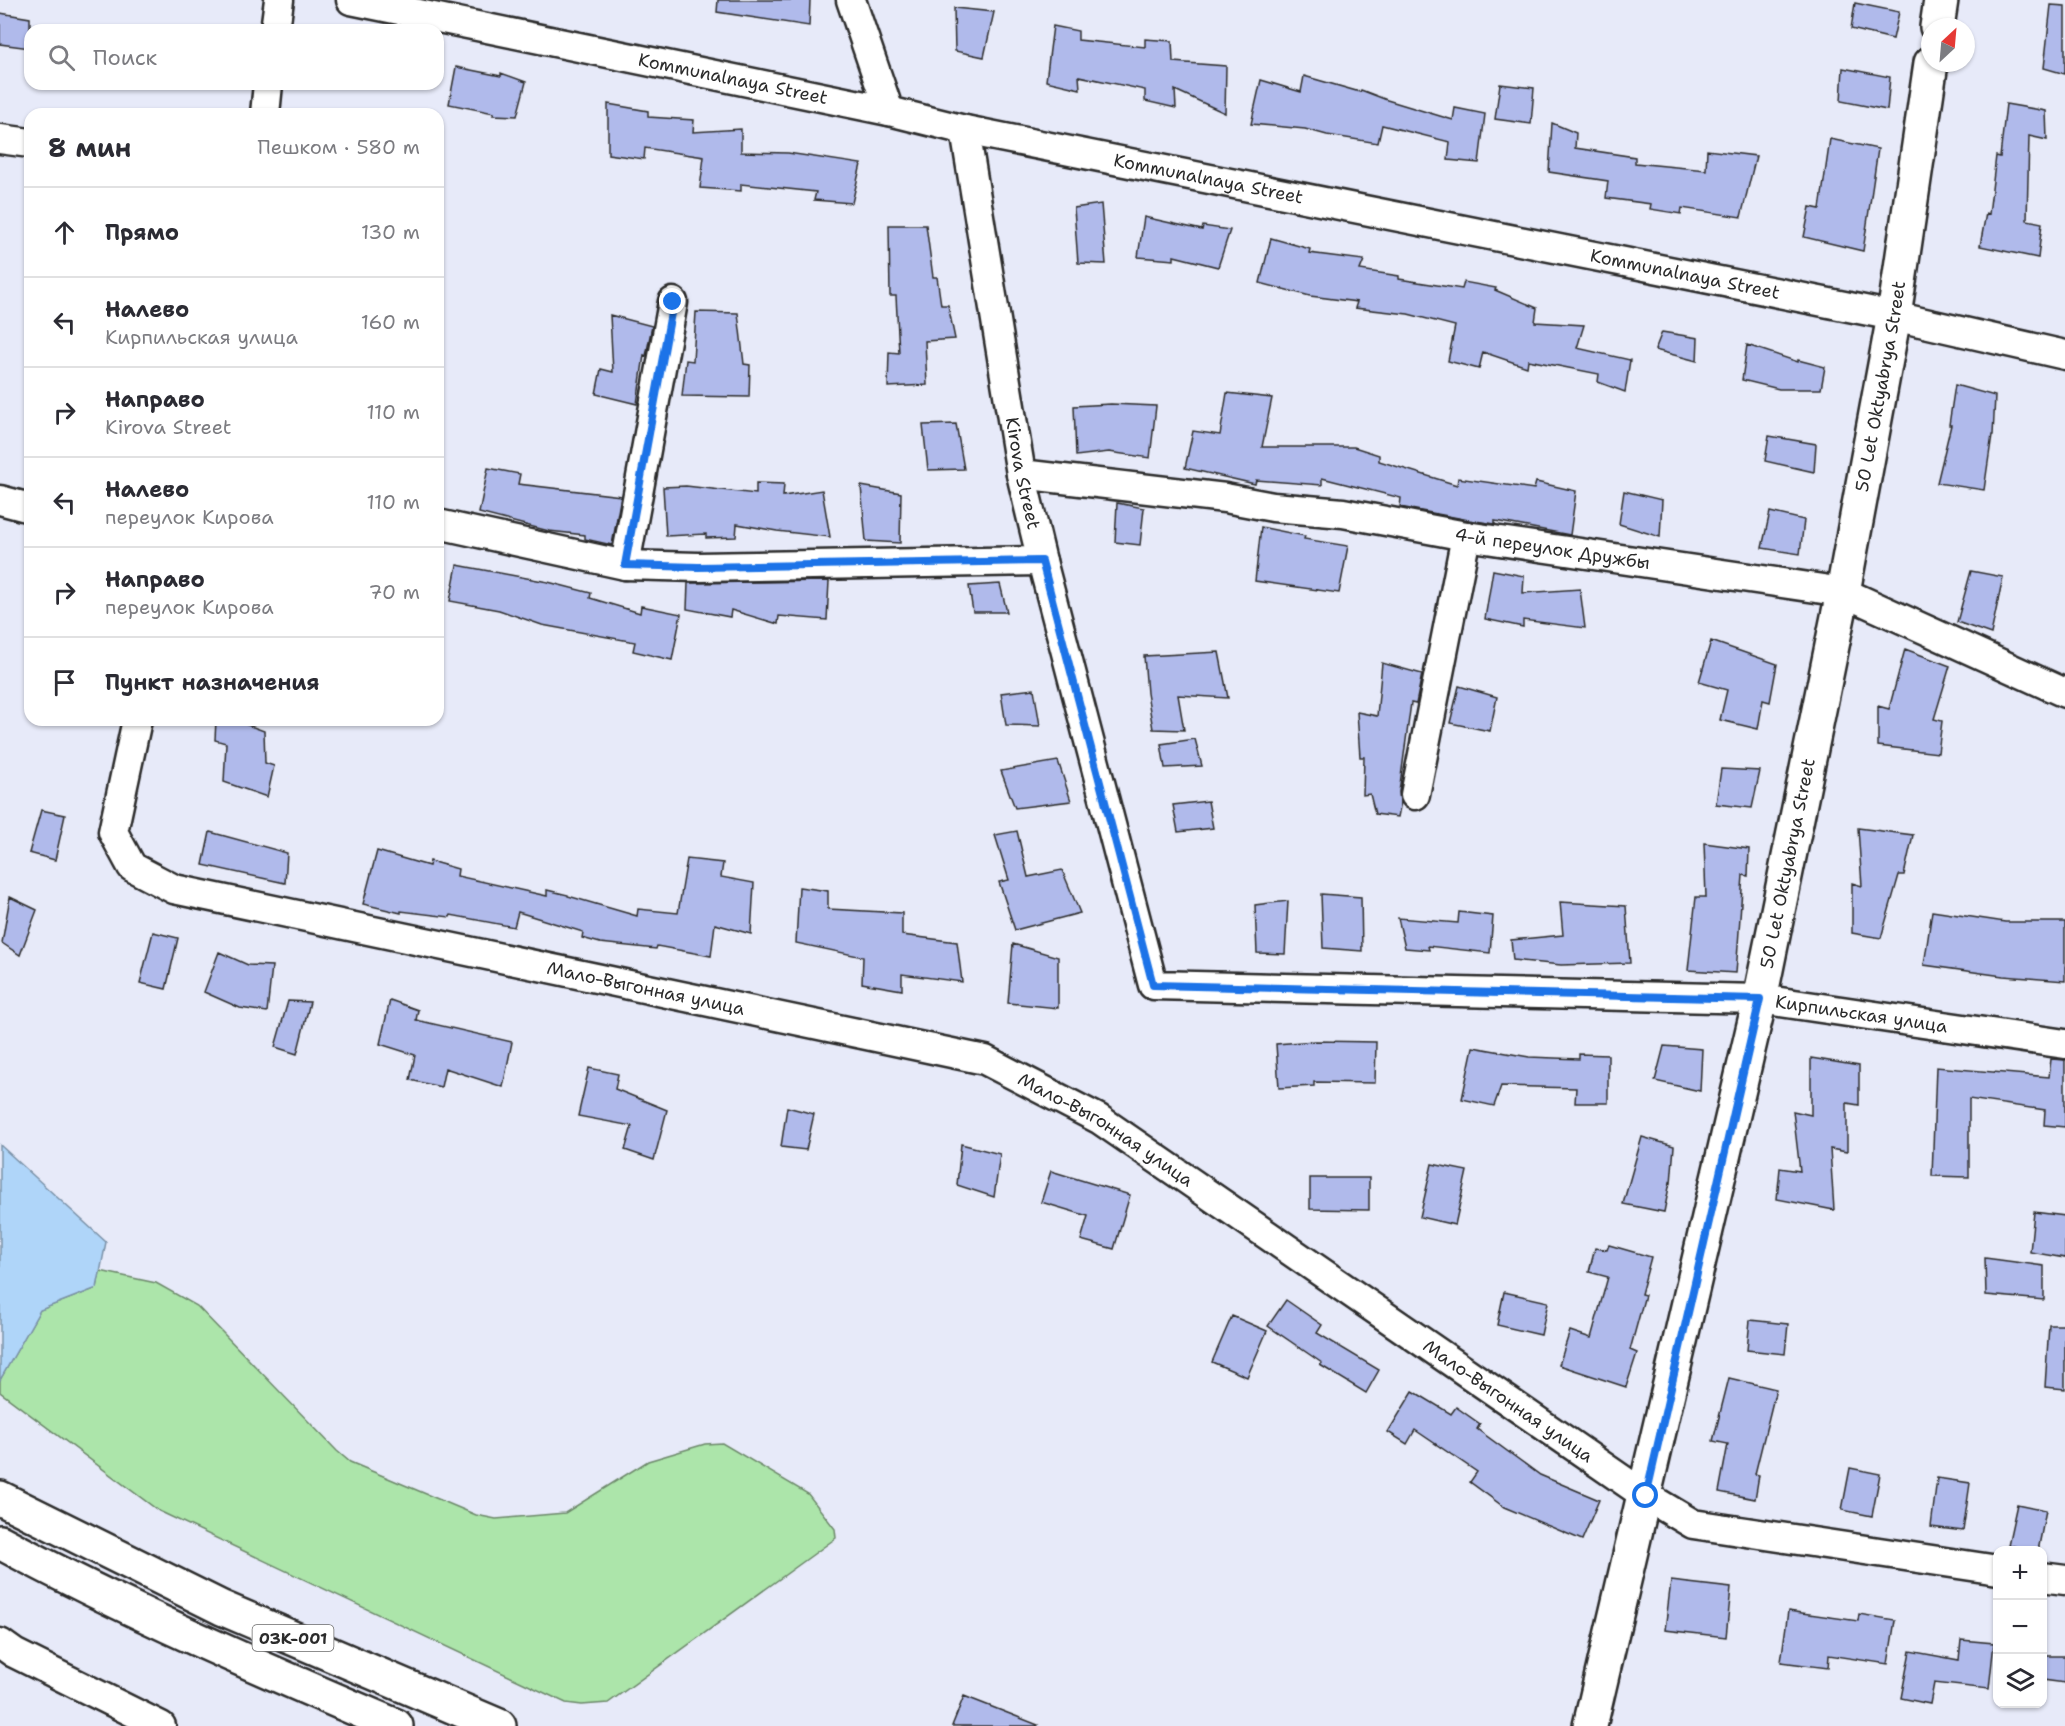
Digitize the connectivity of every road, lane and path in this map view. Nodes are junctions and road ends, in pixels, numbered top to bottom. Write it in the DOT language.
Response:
graph roads {
  1 [pos="279,0"];
  2 [pos="351,0"];
  3 [pos="851,0"];
  4 [pos="1941,0"];
  5 [pos="1938,18"];
  6 [pos="276,24"];
  7 [pos="1930,72"];
  8 [pos="267,90"];
  9 [pos="266,108"];
  10 [pos="888,111"];
  11 [pos="965,130"];
  12 [pos="0,139"];
  13 [pos="24,142"];
  14 [pos="673,302"];
  15 [pos="1894,316"];
  16 [pos="2065,355"];
  17 [pos="1021,474"];
  18 [pos="0,500"];
  19 [pos="24,506"];
  20 [pos="444,525"];
  21 [pos="1466,536"];
  22 [pos="1042,561"];
  23 [pos="625,565"];
  24 [pos="1843,592"];
  25 [pos="2065,693"];
  26 [pos="136,726"];
  27 [pos="1415,795"];
  28 [pos="1153,985"];
  29 [pos="1760,999"];
  30 [pos="2065,1044"];
  31 [pos="1646,1496"];
  32 [pos="0,1498"];
  33 [pos="0,1542"];
  34 [pos="1993,1569"];
  35 [pos="2047,1577"];
  36 [pos="2065,1580"];
  37 [pos="0,1643"];
  38 [pos="161,1726"];
  39 [pos="396,1726"];
  40 [pos="500,1726"];
  41 [pos="1590,1726"];
  1 -- 6 [label="street"];
  2 -- 10 [label="street, Kommunalnaya Street"];
  3 -- 10 [label="street"];
  4 -- 5 [label="main road"];
  7 -- 15 [label="main road, 50 Let Oktyabrya Street"];
  8 -- 9 [label="street"];
  10 -- 11 [label="street, Kommunalnaya Street"];
  11 -- 15 [label="street, Kommunalnaya Street"];
  11 -- 17 [label="street, Kirova Street"];
  12 -- 13 [label="street"];
  14 -- 23 [label="street"];
  15 -- 16 [label="street, Kommunalnaya Street"];
  15 -- 24 [label="main road, 50 Let Oktyabrya Street"];
  17 -- 21 [label="street, 4-й переулок Дружбы"];
  17 -- 22 [label="street, Kirova Street"];
  18 -- 19 [label="street"];
  20 -- 23 [label="street"];
  21 -- 24 [label="street, 4-й переулок Дружбы"];
  21 -- 27 [label="street"];
  22 -- 23 [label="street"];
  22 -- 28 [label="street, Kirova Street"];
  24 -- 25 [label="street, 4-й переулок Дружбы"];
  24 -- 29 [label="main road, 50 Let Oktyabrya Street"];
  26 -- 31 [label="street, Мало-Выгонная улица"];
  28 -- 29 [label="street, Кирпильская улица"];
  29 -- 30 [label="street, Кирпильская улица"];
  29 -- 31 [label="main road, 50 Let Oktyabrya Street"];
  31 -- 34 [label="street, Мало-Выгонная улица"];
  31 -- 41 [label="main road, 50 Let Oktyabrya Street"];
  32 -- 40 [label="main road, 03К-001"];
  33 -- 39 [label="main road, 03К-001"];
  35 -- 36 [label="street"];
  37 -- 38 [label="street"];
}
